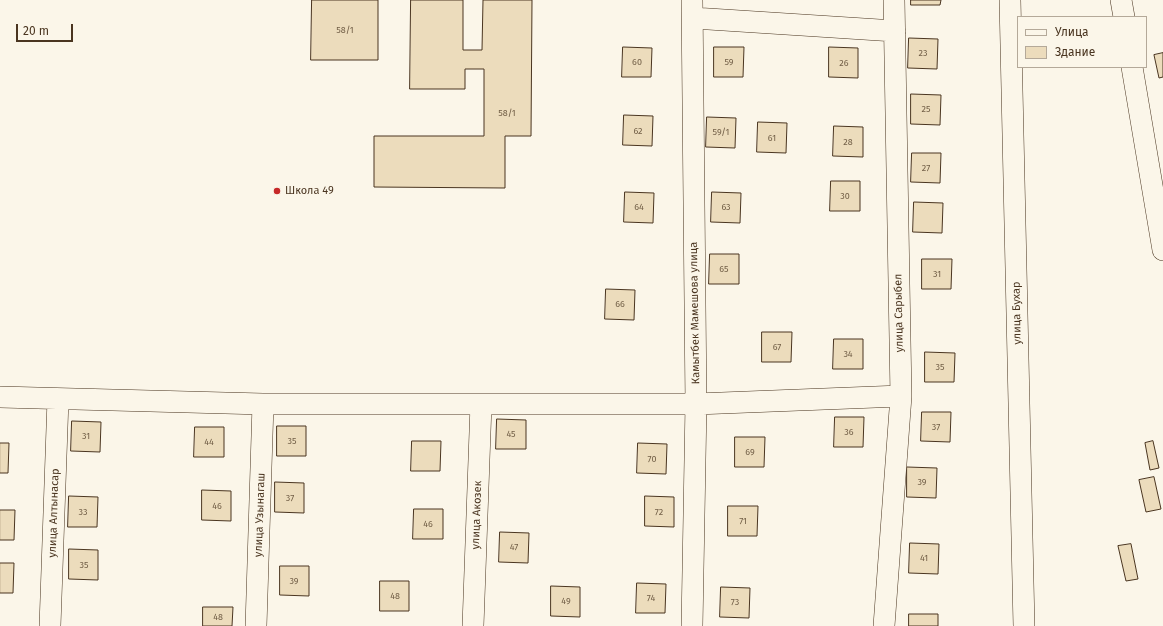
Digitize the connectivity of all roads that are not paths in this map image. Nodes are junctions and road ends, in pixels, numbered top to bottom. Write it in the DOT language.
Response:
graph roads {
  1 [pos="894,0"];
  2 [pos="1010,0"];
  3 [pos="1121,0"];
  4 [pos="693,9"];
  5 [pos="1124,16"];
  6 [pos="895,31"];
  7 [pos="1132,68"];
  8 [pos="1163,250"];
  9 [pos="901,396"];
  10 [pos="0,397"];
  11 [pos="58,399"];
  12 [pos="263,404"];
  13 [pos="481,404"];
  14 [pos="696,404"];
  15 [pos="50,626"];
  16 [pos="256,626"];
  17 [pos="473,626"];
  18 [pos="692,626"];
  19 [pos="884,626"];
  20 [pos="1024,626"];
  1 -- 6 [label="street, улица Сарыбел"];
  2 -- 20 [label="street, улица Бухар"];
  3 -- 5 [label="street"];
  4 -- 6 [label="street"];
  4 -- 14 [label="street, Камытбек Мамешова улица"];
  6 -- 9 [label="street, улица Сарыбел"];
  7 -- 8 [label="street"];
  9 -- 14 [label="street"];
  9 -- 19 [label="street, улица Сарыбел"];
  10 -- 11 [label="street"];
  11 -- 12 [label="street"];
  11 -- 15 [label="street, улица Алтынасар"];
  12 -- 13 [label="street"];
  12 -- 16 [label="street, улица Узынагаш"];
  13 -- 14 [label="street"];
  13 -- 17 [label="street, улица Акозек"];
  14 -- 18 [label="street, Камытбек Мамешова улица"];
}
